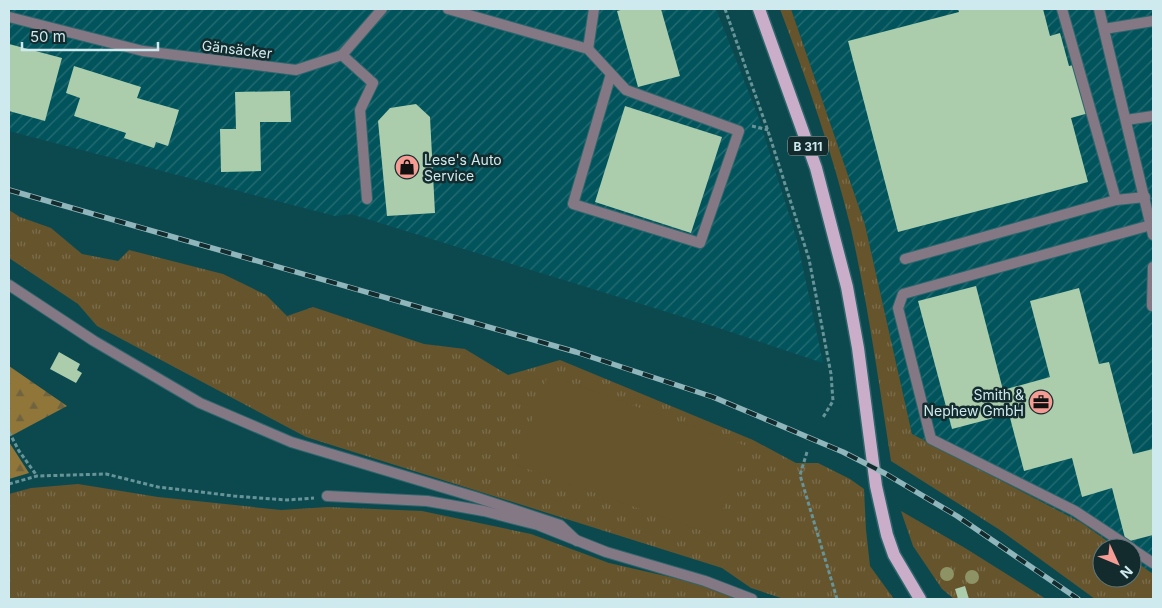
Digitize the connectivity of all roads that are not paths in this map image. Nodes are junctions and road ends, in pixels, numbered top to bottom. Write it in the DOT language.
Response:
graph roads {
  1 [pos="382,9"];
  2 [pos="448,9"];
  3 [pos="594,9"];
  4 [pos="759,9"];
  5 [pos="1062,9"];
  6 [pos="1099,9"];
  7 [pos="9,17"];
  8 [pos="1153,21"];
  9 [pos="1104,29"];
  10 [pos="588,49"];
  11 [pos="342,55"];
  12 [pos="611,74"];
  13 [pos="1153,116"];
  14 [pos="1126,120"];
  15 [pos="1145,197"];
  16 [pos="368,199"];
  17 [pos="1116,200"];
  18 [pos="1152,230"];
  19 [pos="905,259"];
  20 [pos="1153,267"];
  21 [pos="1153,275"];
  22 [pos="9,285"];
  23 [pos="1153,307"];
  24 [pos="327,496"];
  25 [pos="1116,538"];
  26 [pos="577,540"];
  27 [pos="1142,556"];
  28 [pos="1153,563"];
  29 [pos="752,599"];
  30 [pos="920,599"];
  1 -- 11 [label="street"];
  2 -- 10 [label="street"];
  3 -- 10 [label="street"];
  4 -- 30 [label="main road, B 311"];
  5 -- 17 [label="street"];
  6 -- 9 [label="street"];
  7 -- 11 [label="street, Gänsäcker"];
  8 -- 9 [label="street"];
  9 -- 14 [label="street"];
  10 -- 12 [label="street"];
  11 -- 16 [label="street"];
  12 -- 12 [label="street"];
  13 -- 14 [label="street"];
  14 -- 15 [label="street"];
  15 -- 17 [label="street"];
  15 -- 18 [label="street"];
  17 -- 19 [label="street"];
  18 -- 25 [label="street"];
  20 -- 21 [label="street"];
  21 -- 23 [label="street"];
  22 -- 26 [label="street"];
  24 -- 26 [label="street"];
  26 -- 29 [label="street"];
  27 -- 28 [label="street"];
}
